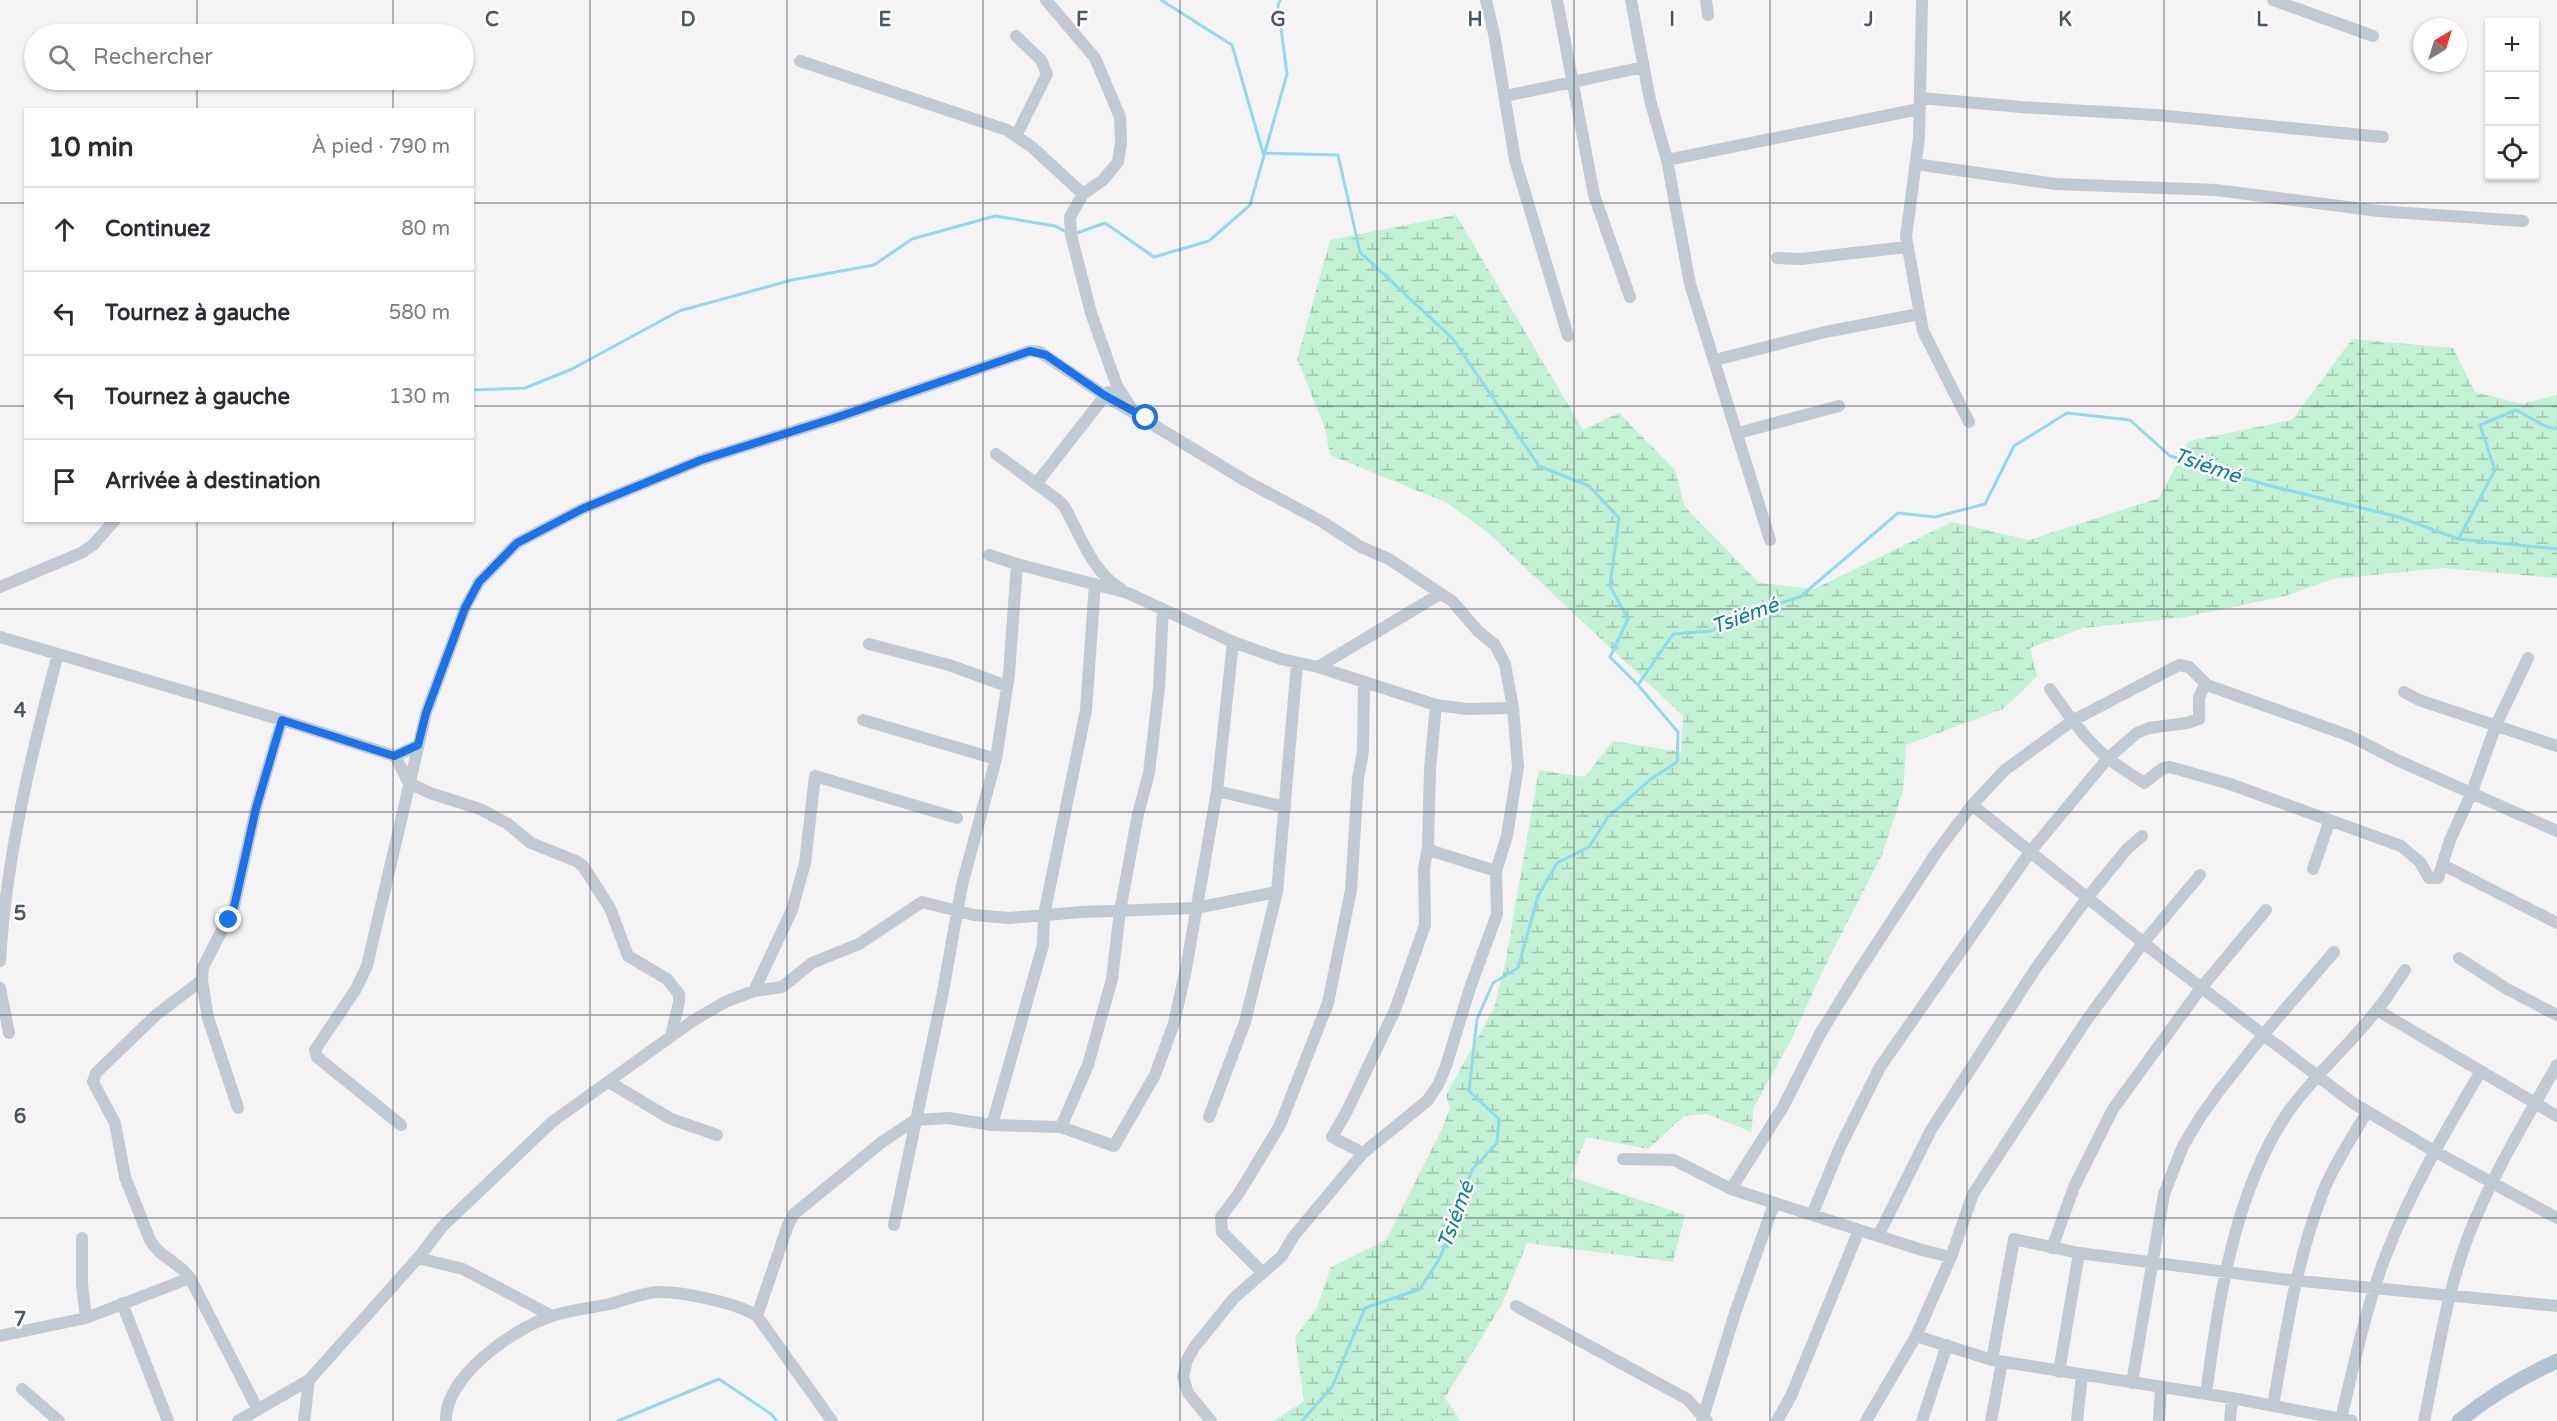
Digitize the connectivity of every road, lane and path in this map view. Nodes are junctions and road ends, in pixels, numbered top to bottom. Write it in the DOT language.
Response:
graph roads {
  1 [pos="1046,0"];
  2 [pos="1486,0"];
  3 [pos="1557,0"];
  4 [pos="1631,0"];
  5 [pos="1706,0"];
  6 [pos="1922,0"];
  7 [pos="2273,0"];
  8 [pos="1708,15"];
  9 [pos="1016,36"];
  10 [pos="2373,36"];
  11 [pos="800,61"];
  12 [pos="1644,67"];
  13 [pos="1573,82"];
  14 [pos="1504,96"];
  15 [pos="1920,103"];
  16 [pos="1016,136"];
  17 [pos="2383,138"];
  18 [pos="1667,160"];
  19 [pos="1915,164"];
  20 [pos="1083,194"];
  21 [pos="2523,221"];
  22 [pos="1907,247"];
  23 [pos="1777,258"];
  24 [pos="1630,297"];
  25 [pos="1919,314"];
  26 [pos="1568,336"];
  27 [pos="1715,360"];
  28 [pos="1117,386"];
  29 [pos="1104,395"];
  30 [pos="1839,406"];
  31 [pos="1133,410"];
  32 [pos="1969,422"];
  33 [pos="1738,433"];
  34 [pos="996,454"];
  35 [pos="1036,484"];
  36 [pos="114,522"];
  37 [pos="1770,540"];
  38 [pos="989,555"];
  39 [pos="1017,564"];
  40 [pos="1095,584"];
  41 [pos="0,587"];
  42 [pos="1128,593"];
  43 [pos="1440,594"];
  44 [pos="1163,609"];
  45 [pos="0,637"];
  46 [pos="1233,642"];
  47 [pos="869,644"];
  48 [pos="58,654"];
  49 [pos="2528,658"];
  50 [pos="1297,664"];
  51 [pos="1318,668"];
  52 [pos="1364,684"];
  53 [pos="2207,685"];
  54 [pos="1007,686"];
  55 [pos="2050,689"];
  56 [pos="2404,692"];
  57 [pos="1436,705"];
  58 [pos="1514,708"];
  59 [pos="282,720"];
  60 [pos="863,720"];
  61 [pos="2072,721"];
  62 [pos="2496,725"];
  63 [pos="418,745"];
  64 [pos="2557,746"];
  65 [pos="394,756"];
  66 [pos="2108,758"];
  67 [pos="996,759"];
  68 [pos="409,783"];
  69 [pos="1217,791"];
  70 [pos="2472,792"];
  71 [pos="1972,805"];
  72 [pos="1286,807"];
  73 [pos="957,818"];
  74 [pos="2330,820"];
  75 [pos="2557,831"];
  76 [pos="2142,836"];
  77 [pos="1428,846"];
  78 [pos="2030,852"];
  79 [pos="2443,865"];
  80 [pos="2313,869"];
  81 [pos="1496,871"];
  82 [pos="2200,875"];
  83 [pos="1276,892"];
  84 [pos="2087,898"];
  85 [pos="1196,908"];
  86 [pos="958,910"];
  87 [pos="2266,910"];
  88 [pos="1120,911"];
  89 [pos="1044,915"];
  90 [pos="2557,923"];
  91 [pos="2143,943"];
  92 [pos="2334,952"];
  93 [pos="2459,958"];
  94 [pos="0,961"];
  95 [pos="2405,970"];
  96 [pos="202,980"];
  97 [pos="0,988"];
  98 [pos="2201,988"];
  99 [pos="754,991"];
  100 [pos="2377,1010"];
  101 [pos="2557,1015"];
  102 [pos="9,1033"];
  103 [pos="2263,1035"];
  104 [pos="671,1036"];
  105 [pos="2557,1065"];
  106 [pos="2481,1071"];
  107 [pos="2317,1077"];
  108 [pos="609,1082"];
  109 [pos="2536,1103"];
  110 [pos="238,1107"];
  111 [pos="2367,1112"];
  112 [pos="2557,1116"];
  113 [pos="1209,1118"];
  114 [pos="915,1120"];
  115 [pos="401,1125"];
  116 [pos="992,1125"];
  117 [pos="1061,1127"];
  118 [pos="717,1136"];
  119 [pos="2434,1151"];
  120 [pos="1363,1153"];
  121 [pos="1623,1159"];
  122 [pos="2492,1183"];
  123 [pos="1731,1189"];
  124 [pos="1774,1204"];
  125 [pos="1812,1215"];
  126 [pos="2557,1218"];
  127 [pos="894,1225"];
  128 [pos="1859,1230"];
  129 [pos="1878,1236"];
  130 [pos="82,1238"];
  131 [pos="2052,1248"];
  132 [pos="2079,1253"];
  133 [pos="1951,1257"];
  134 [pos="418,1258"];
  135 [pos="2152,1261"];
  136 [pos="2225,1271"];
  137 [pos="1262,1272"];
  138 [pos="190,1278"];
  139 [pos="2295,1280"];
  140 [pos="2376,1288"];
  141 [pos="2450,1297"];
  142 [pos="122,1303"];
  143 [pos="1516,1306"];
  144 [pos="2557,1306"];
  145 [pos="552,1316"];
  146 [pos="757,1316"];
  147 [pos="86,1318"];
  148 [pos="0,1336"];
  149 [pos="1916,1336"];
  150 [pos="1947,1345"];
  151 [pos="1997,1361"];
  152 [pos="2557,1361"];
  153 [pos="2059,1372"];
  154 [pos="2082,1375"];
  155 [pos="309,1380"];
  156 [pos="2132,1383"];
  157 [pos="2161,1388"];
  158 [pos="22,1389"];
  159 [pos="2206,1394"];
  160 [pos="2232,1398"];
  161 [pos="2273,1406"];
  162 [pos="257,1408"];
  163 [pos="2303,1416"];
  164 [pos="1704,1420"];
  165 [pos="2347,1420"];
  166 [pos="58,1421"];
  167 [pos="168,1421"];
  168 [pos="238,1421"];
  169 [pos="304,1421"];
  170 [pos="446,1421"];
  171 [pos="832,1421"];
  172 [pos="1211,1421"];
  173 [pos="1777,1421"];
  174 [pos="1866,1421"];
  175 [pos="1922,1421"];
  176 [pos="1991,1421"];
  177 [pos="2077,1421"];
  178 [pos="2159,1421"];
  179 [pos="2230,1421"];
  180 [pos="2424,1421"];
  181 [pos="2459,1421"];
  1 -- 20 [label="street"];
  2 -- 14 [label="street"];
  3 -- 13 [label="street"];
  4 -- 12 [label="street"];
  5 -- 8 [label="street"];
  6 -- 15 [label="street"];
  7 -- 10 [label="street"];
  9 -- 16 [label="street"];
  11 -- 16 [label="street"];
  12 -- 13 [label="street"];
  12 -- 18 [label="street"];
  13 -- 14 [label="street"];
  13 -- 24 [label="street"];
  14 -- 26 [label="street"];
  15 -- 17 [label="street"];
  15 -- 18 [label="street"];
  15 -- 19 [label="street"];
  16 -- 20 [label="street"];
  18 -- 27 [label="street"];
  19 -- 21 [label="street"];
  19 -- 22 [label="street"];
  20 -- 28 [label="street"];
  22 -- 23 [label="street"];
  22 -- 25 [label="street"];
  25 -- 27 [label="street"];
  25 -- 32 [label="street"];
  27 -- 33 [label="street"];
  28 -- 29 [label="street"];
  28 -- 31 [label="street"];
  29 -- 31 [label="street"];
  29 -- 35 [label="street"];
  29 -- 63 [label="street"];
  30 -- 33 [label="street"];
  31 -- 43 [label="street"];
  33 -- 37 [label="street"];
  34 -- 35 [label="street"];
  35 -- 42 [label="street"];
  36 -- 41 [label="street"];
  38 -- 39 [label="street"];
  39 -- 40 [label="street"];
  39 -- 54 [label="street"];
  40 -- 42 [label="street"];
  40 -- 89 [label="street"];
  42 -- 44 [label="street"];
  43 -- 51 [label="street"];
  43 -- 58 [label="street"];
  44 -- 46 [label="street"];
  44 -- 88 [label="street"];
  45 -- 48 [label="street"];
  46 -- 50 [label="street"];
  46 -- 69 [label="street"];
  47 -- 54 [label="street"];
  48 -- 59 [label="street"];
  48 -- 94 [label="street"];
  49 -- 62 [label="street"];
  50 -- 51 [label="street"];
  50 -- 72 [label="street"];
  51 -- 52 [label="street"];
  52 -- 57 [label="street"];
  52 -- 137 [label="street"];
  53 -- 61 [label="street"];
  53 -- 66 [label="street"];
  53 -- 70 [label="street"];
  54 -- 67 [label="street"];
  55 -- 61 [label="street"];
  56 -- 62 [label="street"];
  57 -- 58 [label="street"];
  57 -- 77 [label="street"];
  58 -- 81 [label="street"];
  59 -- 65 [label="street"];
  59 -- 96 [label="street"];
  60 -- 67 [label="street"];
  61 -- 66 [label="street"];
  61 -- 71 [label="street"];
  62 -- 64 [label="street"];
  62 -- 70 [label="street"];
  63 -- 65 [label="street"];
  63 -- 68 [label="street"];
  65 -- 68 [label="street"];
  66 -- 74 [label="street"];
  66 -- 78 [label="street"];
  67 -- 86 [label="street"];
  68 -- 104 [label="street"];
  68 -- 115 [label="street"];
  69 -- 72 [label="street"];
  69 -- 85 [label="street"];
  70 -- 75 [label="street"];
  70 -- 79 [label="street"];
  71 -- 78 [label="street"];
  71 -- 123 [label="street"];
  72 -- 83 [label="street"];
  73 -- 99 [label="street"];
  74 -- 79 [label="street"];
  74 -- 80 [label="street"];
  76 -- 84 [label="street"];
  77 -- 81 [label="street"];
  77 -- 120 [label="street"];
  78 -- 84 [label="street"];
  78 -- 125 [label="street"];
  79 -- 90 [label="street"];
  81 -- 120 [label="street"];
  82 -- 91 [label="street"];
  83 -- 85 [label="street"];
  83 -- 113 [label="street"];
  84 -- 91 [label="street"];
  84 -- 129 [label="street"];
  85 -- 88 [label="street"];
  85 -- 117 [label="street"];
  86 -- 89 [label="street"];
  86 -- 99 [label="street"];
  86 -- 114 [label="street"];
  87 -- 98 [label="street"];
  88 -- 89 [label="street"];
  88 -- 117 [label="street"];
  89 -- 116 [label="street"];
  91 -- 98 [label="street"];
  91 -- 133 [label="street"];
  92 -- 103 [label="street"];
  93 -- 101 [label="street"];
  95 -- 100 [label="street"];
  96 -- 110 [label="street"];
  96 -- 138 [label="street"];
  97 -- 102 [label="street"];
  98 -- 103 [label="street"];
  98 -- 131 [label="street"];
  99 -- 104 [label="street"];
  100 -- 106 [label="street"];
  100 -- 107 [label="street"];
  103 -- 107 [label="street"];
  103 -- 135 [label="street"];
  104 -- 108 [label="street"];
  105 -- 109 [label="street"];
  106 -- 109 [label="street"];
  106 -- 119 [label="street"];
  107 -- 111 [label="street"];
  107 -- 136 [label="street"];
  108 -- 118 [label="street"];
  108 -- 134 [label="street"];
  109 -- 112 [label="street"];
  109 -- 122 [label="street"];
  111 -- 119 [label="street"];
  111 -- 139 [label="street"];
  114 -- 116 [label="street"];
  114 -- 127 [label="street"];
  114 -- 146 [label="street"];
  116 -- 117 [label="street"];
  119 -- 122 [label="street"];
  119 -- 140 [label="street"];
  120 -- 137 [label="street"];
  121 -- 123 [label="street"];
  122 -- 126 [label="street"];
  122 -- 141 [label="street"];
  123 -- 124 [label="street"];
  124 -- 125 [label="street"];
  124 -- 164 [label="street"];
  125 -- 128 [label="street"];
  128 -- 129 [label="street"];
  128 -- 173 [label="street"];
  129 -- 133 [label="street"];
  130 -- 147 [label="street"];
  131 -- 132 [label="street"];
  131 -- 151 [label="street"];
  132 -- 135 [label="street"];
  132 -- 153 [label="street"];
  133 -- 149 [label="street"];
  134 -- 145 [label="street"];
  134 -- 155 [label="street"];
  135 -- 136 [label="street"];
  135 -- 156 [label="street"];
  136 -- 139 [label="street"];
  136 -- 159 [label="street"];
  137 -- 172 [label="street"];
  138 -- 142 [label="street"];
  138 -- 162 [label="street"];
  139 -- 140 [label="street"];
  139 -- 161 [label="street"];
  140 -- 141 [label="street"];
  140 -- 165 [label="street"];
  141 -- 144 [label="street"];
  141 -- 180 [label="street"];
  142 -- 147 [label="street"];
  142 -- 167 [label="street"];
  143 -- 164 [label="street"];
  145 -- 146 [label="street"];
  145 -- 170 [label="street"];
  146 -- 171 [label="street"];
  147 -- 148 [label="street"];
  149 -- 150 [label="street"];
  149 -- 174 [label="street"];
  150 -- 151 [label="street"];
  150 -- 175 [label="street"];
  151 -- 153 [label="street"];
  151 -- 176 [label="street"];
  152 -- 181 [label="main road"];
  153 -- 154 [label="street"];
  154 -- 156 [label="street"];
  154 -- 177 [label="street"];
  155 -- 162 [label="street"];
  155 -- 169 [label="street"];
  156 -- 157 [label="street"];
  157 -- 159 [label="street"];
  157 -- 178 [label="street"];
  158 -- 166 [label="street"];
  159 -- 160 [label="street"];
  160 -- 161 [label="street"];
  160 -- 179 [label="street"];
  161 -- 163 [label="street"];
  162 -- 168 [label="street"];
  163 -- 165 [label="street"];
}
